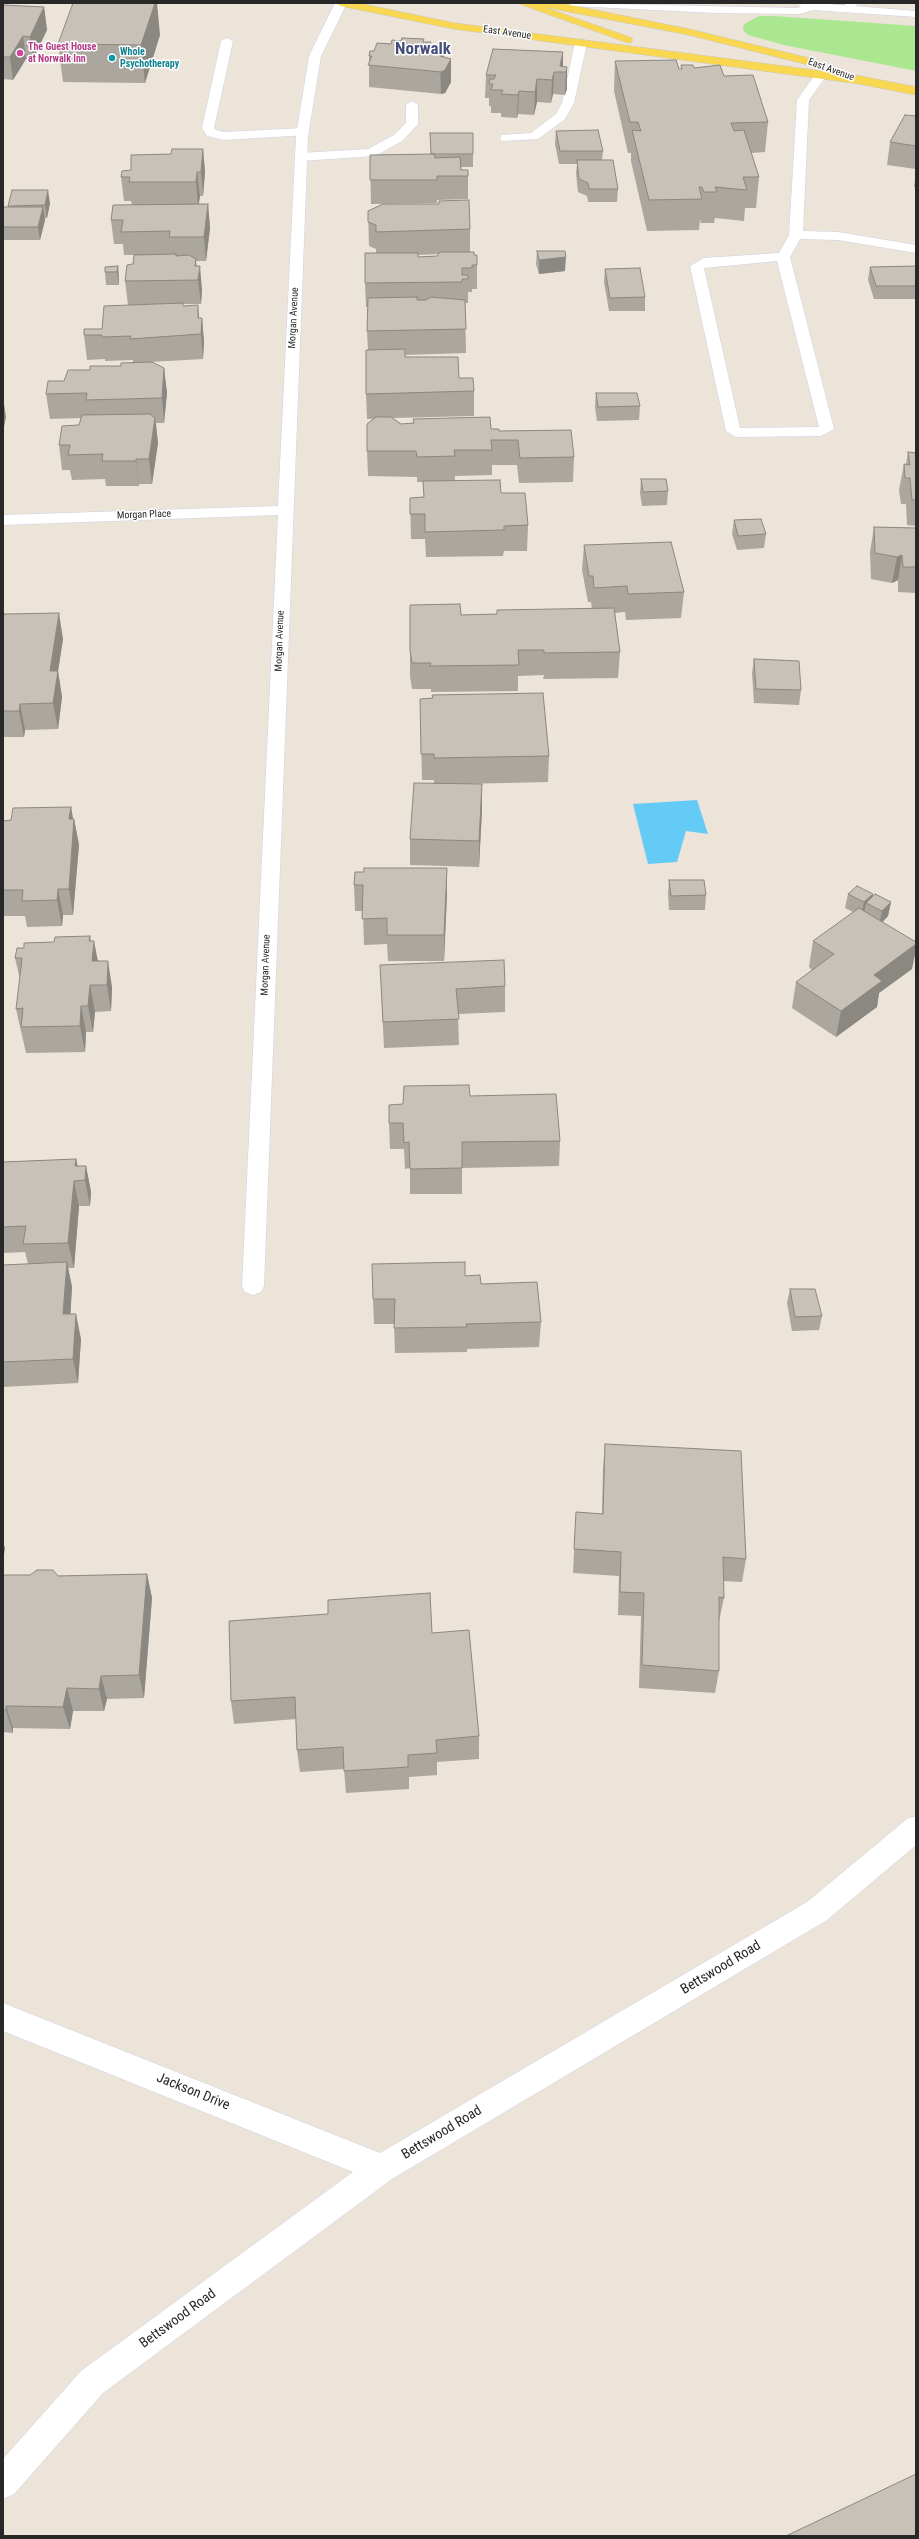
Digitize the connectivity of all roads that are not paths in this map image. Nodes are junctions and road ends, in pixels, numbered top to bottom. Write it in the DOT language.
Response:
graph roads {
  1 [pos="341,3"];
  2 [pos="523,3"];
  3 [pos="543,3"];
  4 [pos="572,3"];
  5 [pos="807,5"];
  6 [pos="851,6"];
  7 [pos="916,14"];
  8 [pos="227,41"];
  9 [pos="581,44"];
  10 [pos="675,56"];
  11 [pos="821,75"];
  12 [pos="860,80"];
  13 [pos="916,91"];
  14 [pos="412,104"];
  15 [pos="303,132"];
  16 [pos="506,138"];
  17 [pos="301,157"];
  18 [pos="796,235"];
  19 [pos="916,249"];
  20 [pos="783,257"];
  21 [pos="286,510"];
  22 [pos="3,520"];
  23 [pos="253,1286"];
  24 [pos="916,1828"];
  25 [pos="3,2017"];
  26 [pos="382,2169"];
  27 [pos="3,2483"];
  1 -- 9 [label="main road, East Avenue"];
  1 -- 15 [label="street, Morgan Avenue"];
  2 -- 10 [label="main road, East Avenue"];
  3 -- 12 [label="main road, East Avenue"];
  4 -- 5 [label="street"];
  5 -- 6 [label="street"];
  6 -- 7 [label="street"];
  8 -- 15 [label="street"];
  9 -- 10 [label="main road, East Avenue"];
  9 -- 16 [label="street"];
  10 -- 11 [label="main road, East Avenue"];
  11 -- 12 [label="main road, East Avenue"];
  11 -- 18 [label="street"];
  12 -- 13 [label="main road, East Avenue"];
  14 -- 17 [label="street"];
  15 -- 17 [label="street, Morgan Avenue"];
  17 -- 21 [label="street, Morgan Avenue"];
  18 -- 19 [label="street"];
  18 -- 20 [label="street"];
  20 -- 20 [label="street"];
  21 -- 22 [label="street, Morgan Place"];
  21 -- 23 [label="street, Morgan Avenue"];
  24 -- 26 [label="street, Bettswood Road"];
  25 -- 26 [label="street, Jackson Drive"];
  26 -- 27 [label="street, Bettswood Road"];
}
